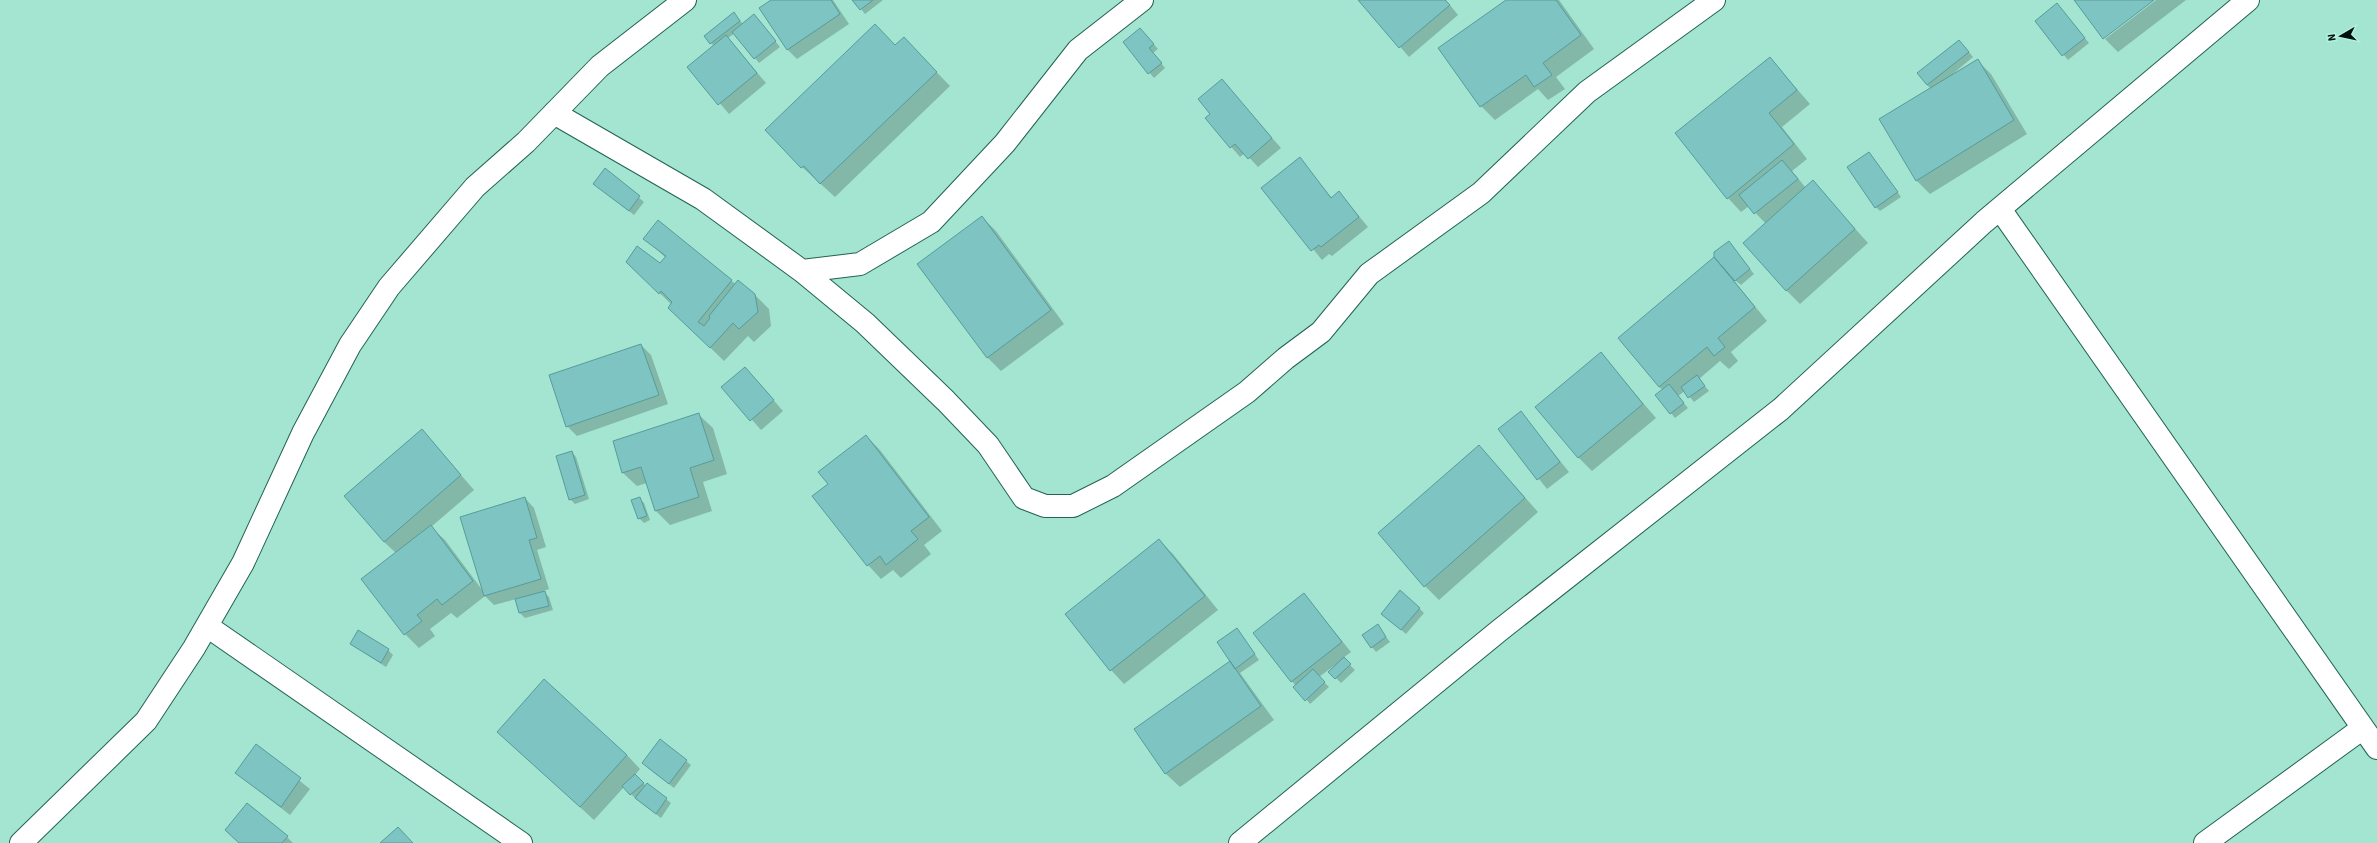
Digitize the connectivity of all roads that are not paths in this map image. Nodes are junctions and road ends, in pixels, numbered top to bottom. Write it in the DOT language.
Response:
graph roads {
  1 [pos="685,0"];
  2 [pos="1142,0"];
  3 [pos="1714,0"];
  4 [pos="2248,0"];
  5 [pos="554,113"];
  6 [pos="2000,209"];
  7 [pos="802,271"];
  8 [pos="207,626"];
  9 [pos="2363,728"];
  10 [pos="2377,748"];
  11 [pos="21,843"];
  12 [pos="521,843"];
  13 [pos="1240,843"];
  14 [pos="2205,843"];
  1 -- 5 [label="street"];
  2 -- 7 [label="street"];
  3 -- 7 [label="street"];
  4 -- 6 [label="street"];
  5 -- 7 [label="street"];
  5 -- 8 [label="street"];
  6 -- 9 [label="street"];
  6 -- 13 [label="street"];
  8 -- 11 [label="street"];
  8 -- 12 [label="street"];
  9 -- 10 [label="street"];
  9 -- 14 [label="street"];
}
